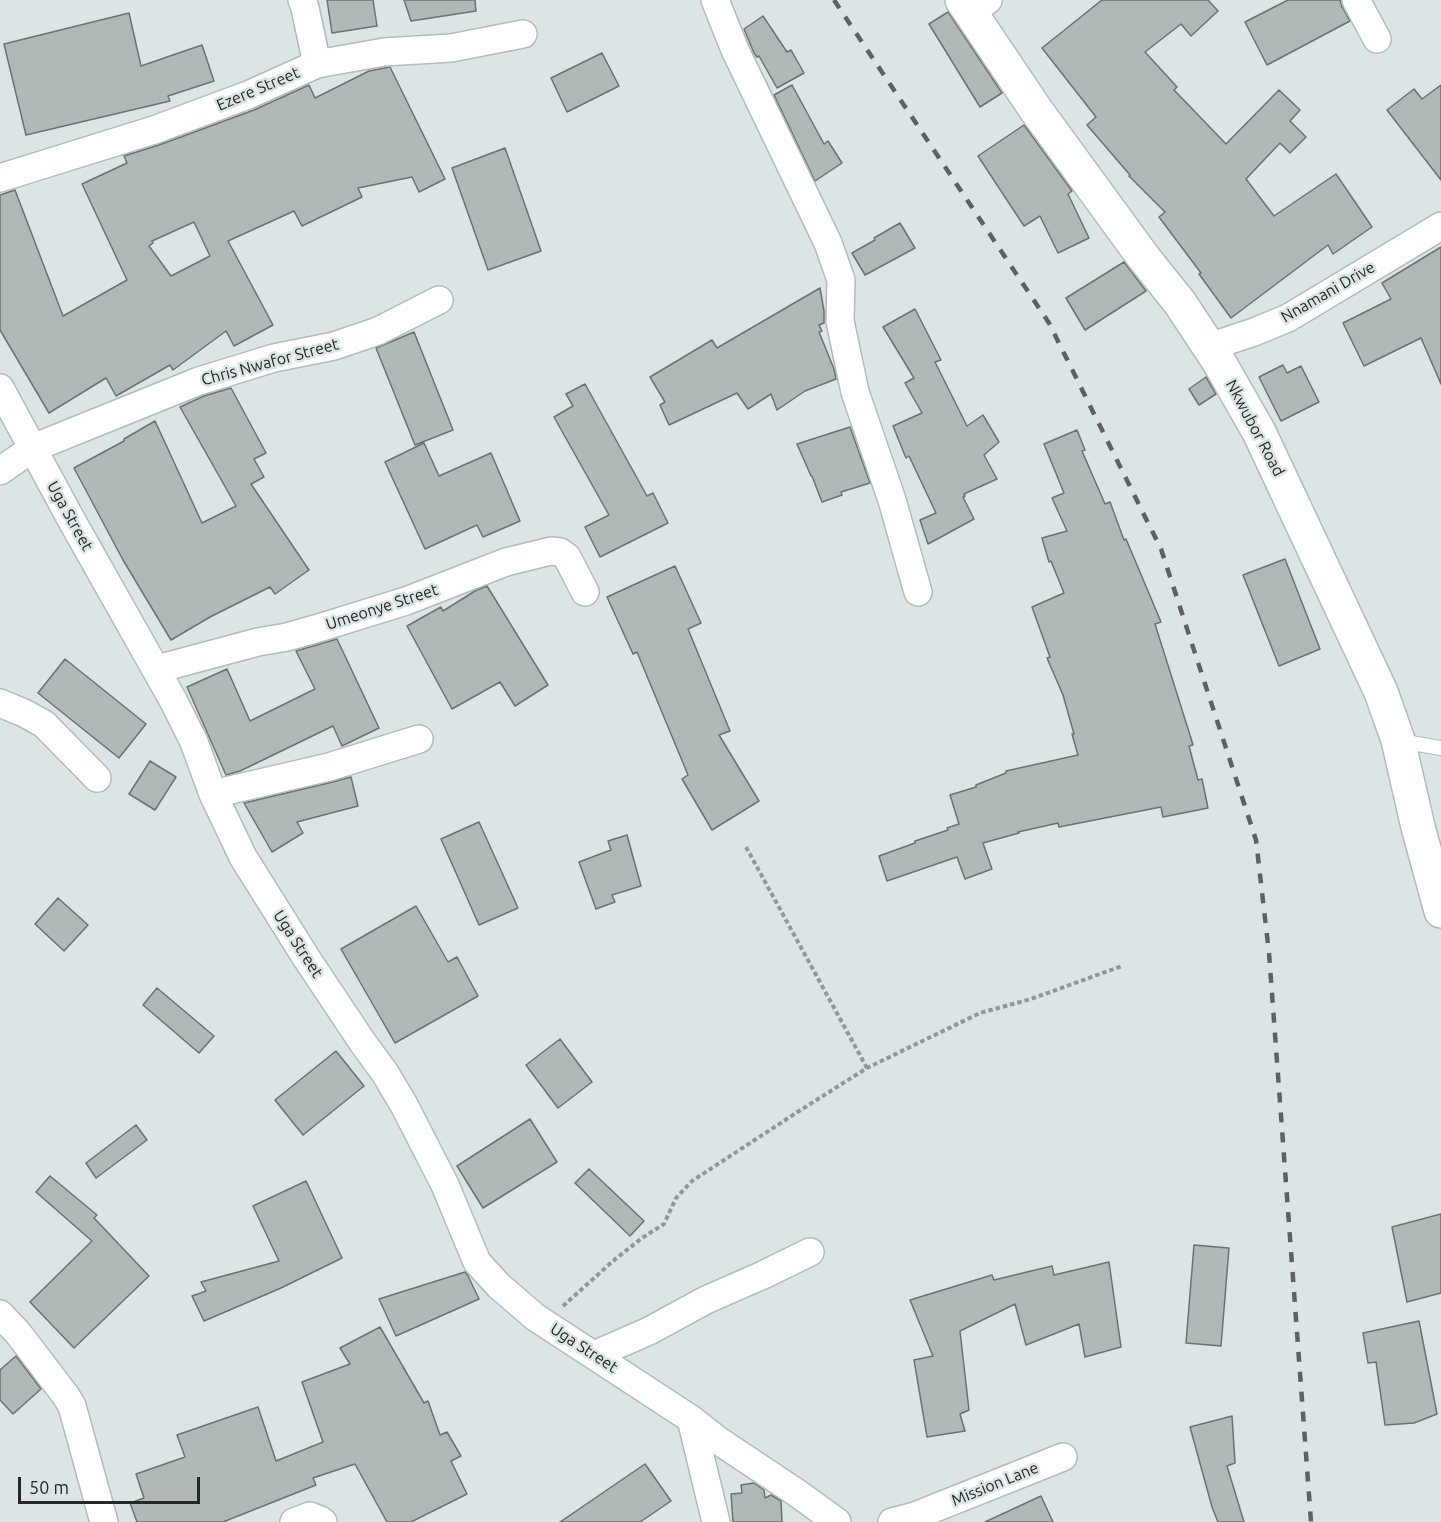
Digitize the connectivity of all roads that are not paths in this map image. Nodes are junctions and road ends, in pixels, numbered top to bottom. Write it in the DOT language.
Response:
graph roads {
  1 [pos="302,0"];
  2 [pos="715,0"];
  3 [pos="1356,0"];
  4 [pos="973,4"];
  5 [pos="523,34"];
  6 [pos="1377,39"];
  7 [pos="317,64"];
  8 [pos="0,178"];
  9 [pos="1441,226"];
  10 [pos="439,300"];
  11 [pos="1209,347"];
  12 [pos="0,388"];
  13 [pos="33,448"];
  14 [pos="0,471"];
  15 [pos="585,592"];
  16 [pos="918,592"];
  17 [pos="157,669"];
  18 [pos="0,703"];
  19 [pos="419,739"];
  20 [pos="1398,740"];
  21 [pos="1441,748"];
  22 [pos="97,778"];
  23 [pos="213,794"];
  24 [pos="1441,911"];
  25 [pos="810,1252"];
  26 [pos="0,1314"];
  27 [pos="594,1355"];
  28 [pos="691,1419"];
  29 [pos="1064,1457"];
  30 [pos="104,1522"];
  31 [pos="294,1522"];
  32 [pos="323,1522"];
  33 [pos="716,1522"];
  34 [pos="837,1522"];
  35 [pos="892,1522"];
  1 -- 7 [label="street"];
  2 -- 16 [label="street"];
  3 -- 6 [label="street"];
  4 -- 11 [label="street, Nkwubor Road"];
  5 -- 7 [label="street, Ezere Street"];
  7 -- 8 [label="street, Ezere Street"];
  9 -- 11 [label="street, Nnamani Drive"];
  10 -- 13 [label="street, Chris Nwafor Street"];
  11 -- 20 [label="street, Nkwubor Road"];
  12 -- 13 [label="street, Uga Street"];
  13 -- 14 [label="street, Chris Nwafor Street"];
  13 -- 17 [label="street, Uga Street"];
  15 -- 17 [label="street, Umeonye Street"];
  17 -- 23 [label="street, Uga Street"];
  18 -- 22 [label="street"];
  19 -- 23 [label="street"];
  20 -- 21 [label="lane"];
  20 -- 24 [label="street, Nkwubor Road"];
  23 -- 27 [label="street, Uga Street"];
  25 -- 27 [label="street"];
  26 -- 30 [label="street"];
  27 -- 28 [label="street, Uga Street"];
  28 -- 33 [label="street"];
  28 -- 34 [label="street, Uga Street"];
  29 -- 35 [label="street, Mission Lane"];
  31 -- 32 [label="street"];
}
